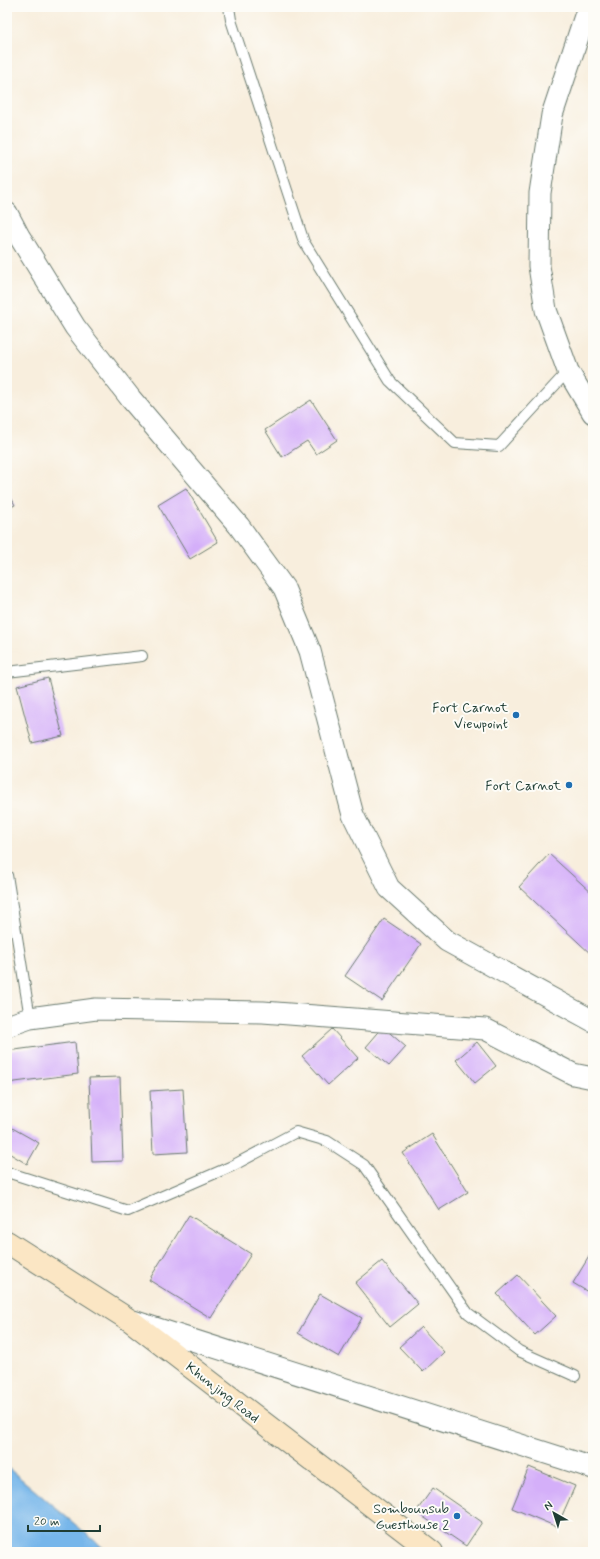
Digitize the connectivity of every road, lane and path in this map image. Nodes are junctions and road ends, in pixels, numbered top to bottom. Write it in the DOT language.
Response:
graph roads {
  1 [pos="229,7"];
  2 [pos="588,7"];
  3 [pos="7,213"];
  4 [pos="568,371"];
  5 [pos="593,413"];
  6 [pos="142,656"];
  7 [pos="7,672"];
  8 [pos="7,875"];
  9 [pos="30,1018"];
  10 [pos="593,1021"];
  11 [pos="7,1026"];
  12 [pos="593,1078"];
  13 [pos="7,1172"];
  14 [pos="7,1242"];
  15 [pos="131,1320"];
  16 [pos="575,1376"];
  17 [pos="593,1468"];
  18 [pos="432,1552"];
  1 -- 4 [label="lane"];
  2 -- 4 [label="street"];
  3 -- 10 [label="street"];
  4 -- 5 [label="street"];
  6 -- 7 [label="lane"];
  8 -- 9 [label="lane"];
  9 -- 11 [label="street"];
  9 -- 12 [label="street"];
  13 -- 16 [label="lane"];
  14 -- 15 [label="main road, Khunjing Road"];
  15 -- 17 [label="street"];
  15 -- 18 [label="main road, Khunjing Road"];
}
